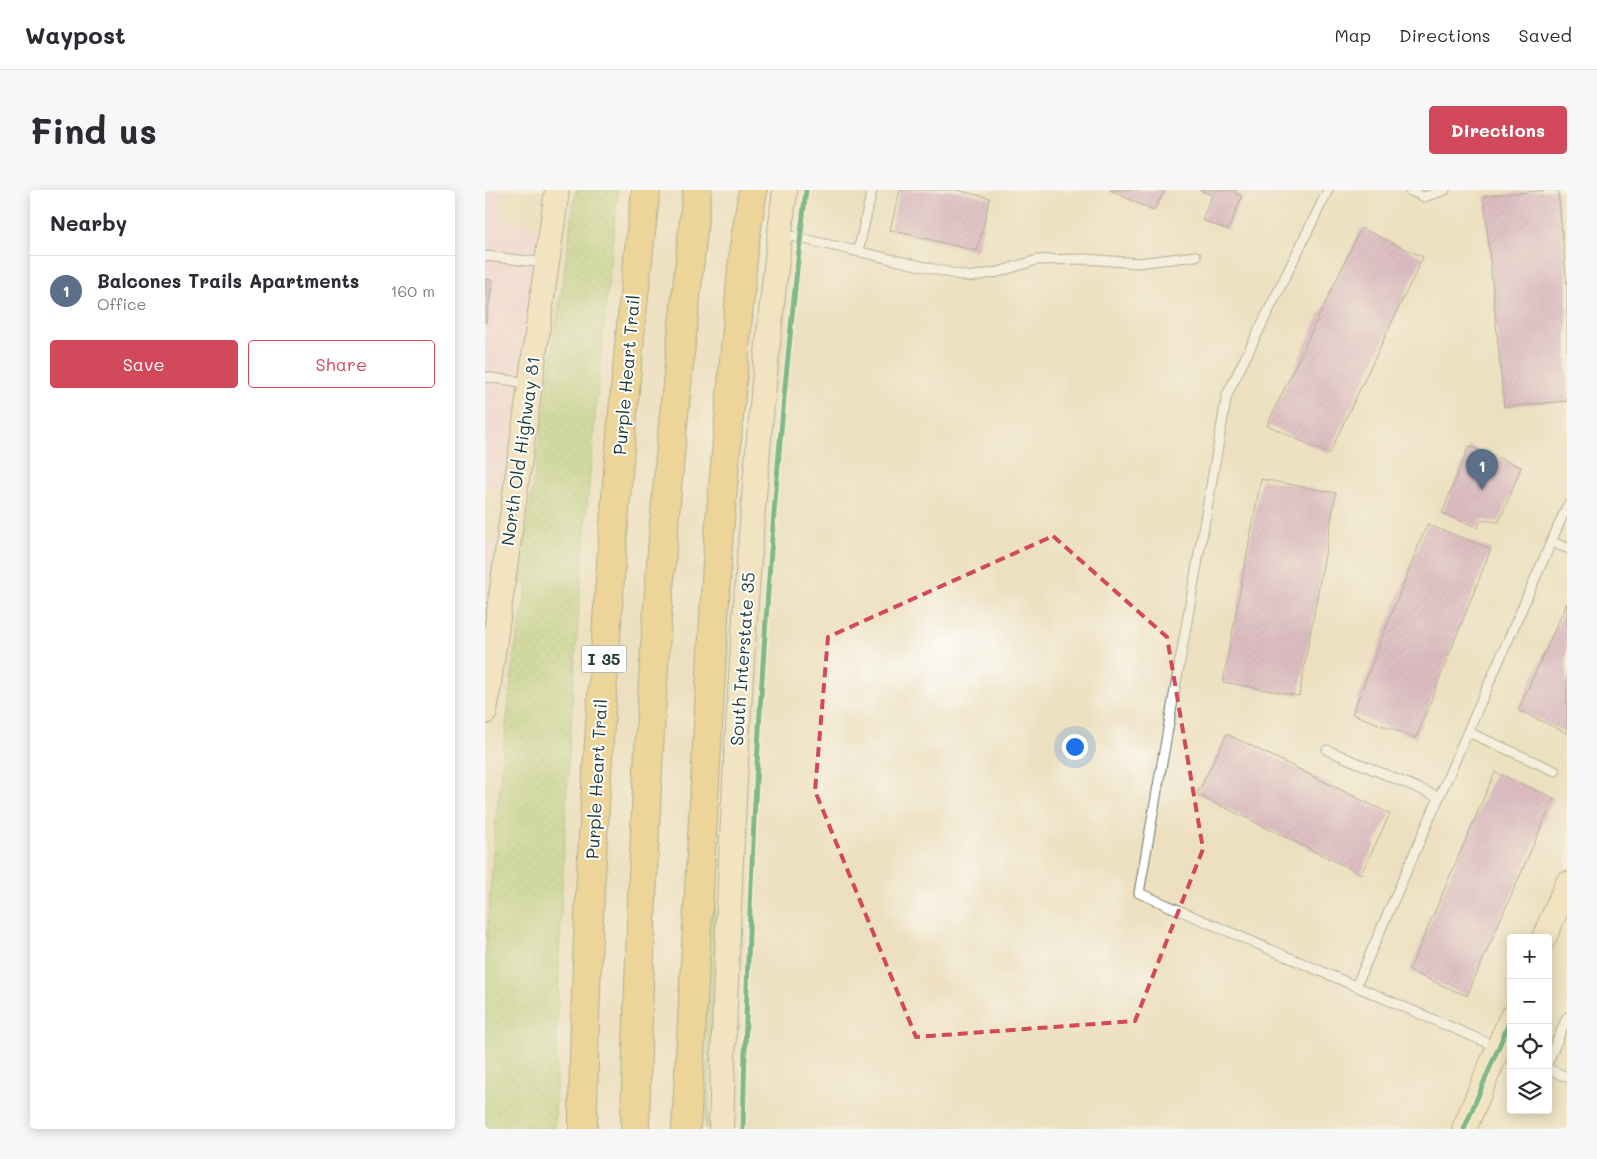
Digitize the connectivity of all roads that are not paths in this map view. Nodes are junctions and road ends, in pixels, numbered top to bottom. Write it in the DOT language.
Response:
graph roads {
  1 [pos="557,190"];
  2 [pos="646,190"];
  3 [pos="697,190"];
  4 [pos="753,190"];
  5 [pos="785,190"];
  6 [pos="872,190"];
  7 [pos="1328,190"];
  8 [pos="1409,190"];
  9 [pos="1445,190"];
  10 [pos="779,234"];
  11 [pos="857,252"];
  12 [pos="485,256"];
  13 [pos="1196,256"];
  14 [pos="547,263"];
  15 [pos="485,377"];
  16 [pos="530,383"];
  17 [pos="1567,506"];
  18 [pos="1551,542"];
  19 [pos="1567,548"];
  20 [pos="485,712"];
  21 [pos="1468,732"];
  22 [pos="1327,750"];
  23 [pos="1555,771"];
  24 [pos="1439,797"];
  25 [pos="1567,884"];
  26 [pos="1547,934"];
  27 [pos="1356,986"];
  28 [pos="1567,1017"];
  29 [pos="1510,1024"];
  30 [pos="1504,1051"];
  31 [pos="1552,1053"];
  32 [pos="1552,1071"];
  33 [pos="1567,1077"];
  34 [pos="583,1129"];
  35 [pos="635,1129"];
  36 [pos="686,1129"];
  37 [pos="721,1129"];
  38 [pos="1464,1129"];
  1 -- 14 [label="main road, North Old Highway 81"];
  2 -- 34 [label="highway, Purple Heart Trail / I 35"];
  3 -- 35 [label="highway"];
  4 -- 36 [label="highway"];
  5 -- 10 [label="main road, South Interstate 35"];
  6 -- 11 [label="lane"];
  7 -- 27 [label="lane"];
  8 -- 9 [label="lane"];
  10 -- 11 [label="lane"];
  10 -- 37 [label="main road, South Interstate 35"];
  11 -- 13 [label="lane"];
  12 -- 14 [label="lane"];
  14 -- 16 [label="main road, North Old Highway 81"];
  15 -- 16 [label="lane"];
  16 -- 20 [label="main road, North Old Highway 81"];
  17 -- 18 [label="lane"];
  18 -- 19 [label="lane"];
  18 -- 21 [label="lane"];
  21 -- 23 [label="lane"];
  21 -- 24 [label="lane"];
  22 -- 24 [label="lane"];
  24 -- 27 [label="lane"];
  25 -- 26 [label="main road"];
  27 -- 30 [label="lane"];
  28 -- 31 [label="lane"];
  29 -- 30 [label="main road"];
  30 -- 38 [label="main road"];
  32 -- 33 [label="lane"];
}
